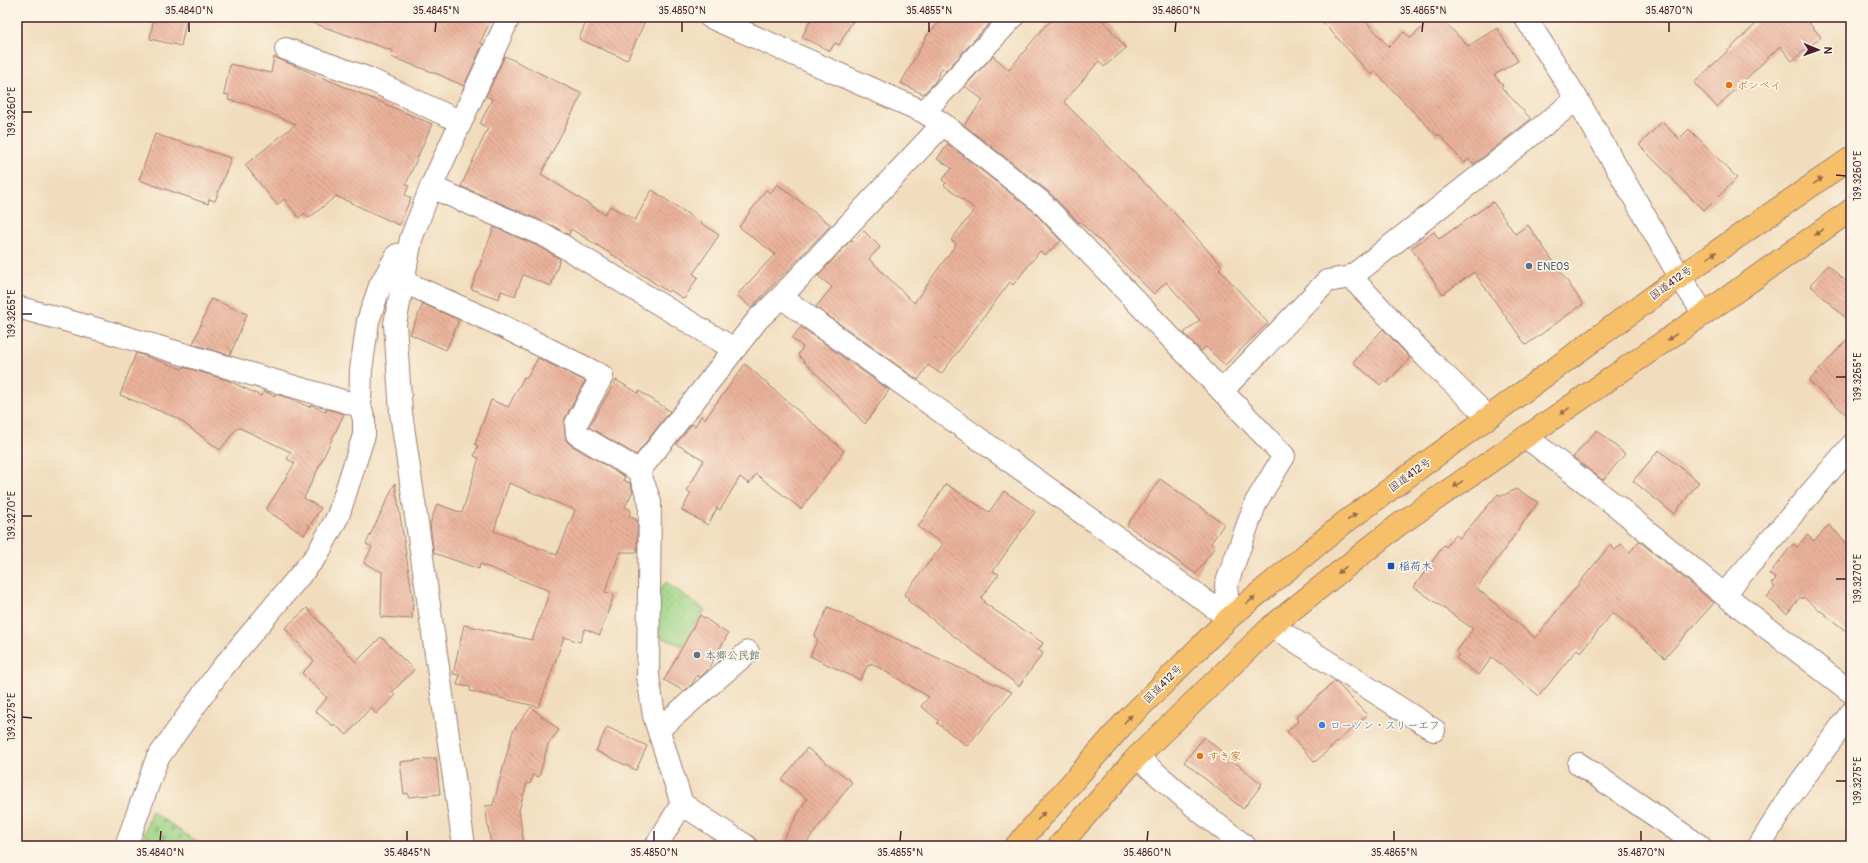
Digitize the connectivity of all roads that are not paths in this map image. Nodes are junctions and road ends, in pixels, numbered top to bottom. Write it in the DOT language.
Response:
graph roads {
  1 [pos="509,17"];
  2 [pos="710,17"];
  3 [pos="1014,17"];
  4 [pos="1525,17"];
  5 [pos="286,49"];
  6 [pos="1577,99"];
  7 [pos="924,112"];
  8 [pos="461,122"];
  9 [pos="943,124"];
  10 [pos="1851,158"];
  11 [pos="431,187"];
  12 [pos="1851,210"];
  13 [pos="408,253"];
  14 [pos="1351,277"];
  15 [pos="1680,277"];
  16 [pos="402,281"];
  17 [pos="781,297"];
  18 [pos="17,307"];
  19 [pos="1704,314"];
  20 [pos="734,349"];
  21 [pos="1222,391"];
  22 [pos="360,406"];
  23 [pos="1488,417"];
  24 [pos="1526,437"];
  25 [pos="1851,446"];
  26 [pos="639,471"];
  27 [pos="1722,594"];
  28 [pos="1230,618"];
  29 [pos="1272,626"];
  30 [pos="748,652"];
  31 [pos="1851,692"];
  32 [pos="1851,713"];
  33 [pos="659,729"];
  34 [pos="1434,730"];
  35 [pos="1137,757"];
  36 [pos="1579,764"];
  37 [pos="682,804"];
  38 [pos="126,846"];
  39 [pos="464,846"];
  40 [pos="656,846"];
  41 [pos="746,846"];
  42 [pos="1016,846"];
  43 [pos="1059,846"];
  44 [pos="1245,846"];
  45 [pos="1700,846"];
  46 [pos="1759,846"];
  1 -- 8 [label="street"];
  2 -- 7 [label="street"];
  3 -- 7 [label="street"];
  4 -- 6 [label="street"];
  5 -- 8 [label="street"];
  6 -- 14 [label="street"];
  6 -- 15 [label="street"];
  7 -- 9 [label="street"];
  8 -- 11 [label="street"];
  9 -- 17 [label="street"];
  9 -- 21 [label="street"];
  15 -- 10 [label="highway, 国道412号, one-way"];
  11 -- 13 [label="street"];
  11 -- 20 [label="street"];
  12 -- 19 [label="highway, one-way"];
  13 -- 16 [label="street"];
  13 -- 22 [label="street"];
  14 -- 21 [label="street"];
  14 -- 23 [label="street"];
  15 -- 19 [label="street"];
  15 -- 23 [label="highway, 国道412号"];
  16 -- 26 [label="street"];
  16 -- 39 [label="street"];
  17 -- 20 [label="street"];
  17 -- 28 [label="street"];
  18 -- 22 [label="street"];
  19 -- 24 [label="highway, one-way"];
  20 -- 26 [label="street"];
  21 -- 28 [label="street"];
  22 -- 38 [label="street"];
  28 -- 23 [label="highway, 国道412号, one-way"];
  24 -- 27 [label="street"];
  24 -- 29 [label="highway, one-way"];
  25 -- 27 [label="street"];
  26 -- 33 [label="street"];
  27 -- 31 [label="street"];
  42 -- 28 [label="highway, 国道412号, one-way"];
  29 -- 34 [label="street"];
  29 -- 35 [label="highway"];
  30 -- 33 [label="street"];
  32 -- 46 [label="street"];
  33 -- 37 [label="street"];
  35 -- 43 [label="highway"];
  35 -- 44 [label="street"];
  36 -- 45 [label="street"];
  37 -- 40 [label="street"];
  37 -- 41 [label="street"];
}
